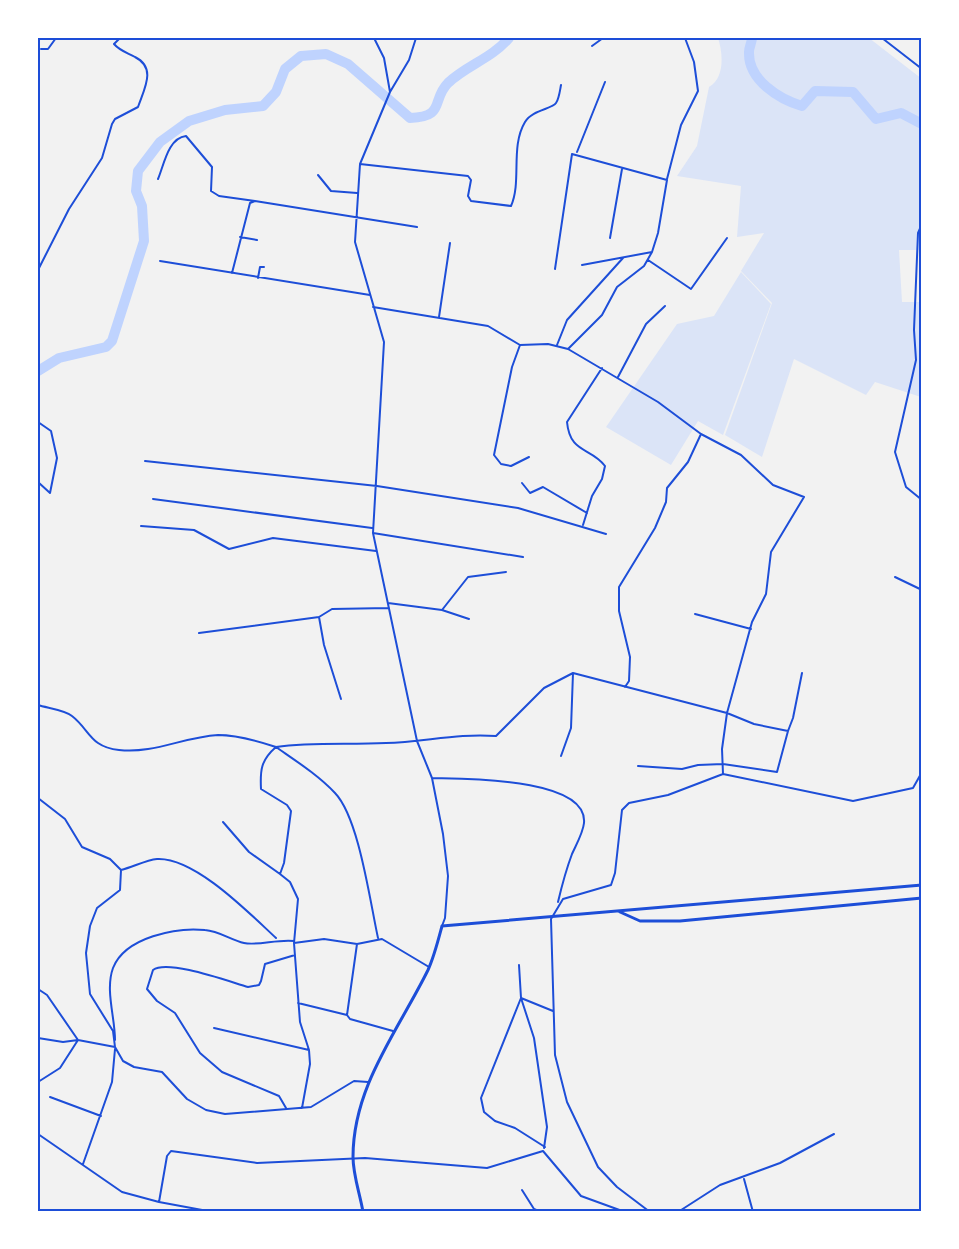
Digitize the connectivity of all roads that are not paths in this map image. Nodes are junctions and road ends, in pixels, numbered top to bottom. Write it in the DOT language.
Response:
graph roads {
  1 [pos="56,38"];
  2 [pos="120,38"];
  3 [pos="374,38"];
  4 [pos="416,38"];
  5 [pos="603,38"];
  6 [pos="685,38"];
  7 [pos="882,38"];
  8 [pos="592,46"];
  9 [pos="40,50"];
  10 [pos="921,69"];
  11 [pos="605,82"];
  12 [pos="561,85"];
  13 [pos="390,92"];
  14 [pos="576,153"];
  15 [pos="360,164"];
  16 [pos="622,170"];
  17 [pos="318,175"];
  18 [pos="158,179"];
  19 [pos="667,180"];
  20 [pos="357,193"];
  21 [pos="255,201"];
  22 [pos="356,216"];
  23 [pos="921,224"];
  24 [pos="417,227"];
  25 [pos="240,237"];
  26 [pos="610,238"];
  27 [pos="727,238"];
  28 [pos="257,240"];
  29 [pos="450,243"];
  30 [pos="652,252"];
  31 [pos="623,258"];
  32 [pos="647,260"];
  33 [pos="160,261"];
  34 [pos="582,265"];
  35 [pos="264,267"];
  36 [pos="555,269"];
  37 [pos="38,270"];
  38 [pos="232,273"];
  39 [pos="258,278"];
  40 [pos="370,295"];
  41 [pos="665,306"];
  42 [pos="373,307"];
  43 [pos="438,318"];
  44 [pos="520,345"];
  45 [pos="556,346"];
  46 [pos="568,349"];
  47 [pos="602,368"];
  48 [pos="618,377"];
  49 [pos="38,422"];
  50 [pos="701,434"];
  51 [pos="529,457"];
  52 [pos="145,461"];
  53 [pos="38,482"];
  54 [pos="522,483"];
  55 [pos="377,486"];
  56 [pos="153,499"];
  57 [pos="921,500"];
  58 [pos="587,513"];
  59 [pos="584,525"];
  60 [pos="141,526"];
  61 [pos="372,528"];
  62 [pos="373,533"];
  63 [pos="606,534"];
  64 [pos="376,551"];
  65 [pos="523,557"];
  66 [pos="506,572"];
  67 [pos="895,577"];
  68 [pos="921,590"];
  69 [pos="388,603"];
  70 [pos="389,608"];
  71 [pos="442,610"];
  72 [pos="695,614"];
  73 [pos="319,617"];
  74 [pos="469,619"];
  75 [pos="751,629"];
  76 [pos="199,633"];
  77 [pos="573,673"];
  78 [pos="802,673"];
  79 [pos="625,687"];
  80 [pos="341,699"];
  81 [pos="38,705"];
  82 [pos="727,713"];
  83 [pos="788,731"];
  84 [pos="417,741"];
  85 [pos="276,747"];
  86 [pos="561,756"];
  87 [pos="723,764"];
  88 [pos="638,766"];
  89 [pos="921,772"];
  90 [pos="723,774"];
  91 [pos="432,778"];
  92 [pos="38,798"];
  93 [pos="223,822"];
  94 [pos="122,870"];
  95 [pos="280,874"];
  96 [pos="921,885"];
  97 [pos="921,898"];
  98 [pos="558,904"];
  99 [pos="618,912"];
  100 [pos="551,919"];
  101 [pos="442,926"];
  102 [pos="378,938"];
  103 [pos="278,939"];
  104 [pos="294,942"];
  105 [pos="357,944"];
  106 [pos="295,955"];
  107 [pos="519,965"];
  108 [pos="429,968"];
  109 [pos="38,989"];
  110 [pos="521,998"];
  111 [pos="298,1003"];
  112 [pos="554,1011"];
  113 [pos="347,1015"];
  114 [pos="214,1028"];
  115 [pos="393,1031"];
  116 [pos="38,1038"];
  117 [pos="78,1040"];
  118 [pos="115,1047"];
  119 [pos="309,1050"];
  120 [pos="38,1082"];
  121 [pos="368,1082"];
  122 [pos="50,1097"];
  123 [pos="286,1108"];
  124 [pos="302,1108"];
  125 [pos="101,1116"];
  126 [pos="38,1134"];
  127 [pos="834,1134"];
  128 [pos="544,1149"];
  129 [pos="353,1159"];
  130 [pos="83,1164"];
  131 [pos="744,1179"];
  132 [pos="522,1190"];
  133 [pos="159,1202"];
  134 [pos="604,1206"];
  135 [pos="213,1212"];
  136 [pos="363,1212"];
  137 [pos="541,1212"];
  138 [pos="603,1212"];
  139 [pos="625,1212"];
  140 [pos="650,1212"];
  141 [pos="678,1212"];
  142 [pos="753,1212"];
  1 -- 9 [label="street"];
  2 -- 37 [label="street"];
  3 -- 13 [label="street"];
  4 -- 13 [label="street"];
  5 -- 8 [label="street"];
  6 -- 19 [label="street"];
  7 -- 10 [label="street"];
  11 -- 14 [label="street"];
  12 -- 15 [label="street"];
  13 -- 15 [label="street"];
  14 -- 16 [label="street"];
  14 -- 36 [label="street"];
  15 -- 20 [label="street"];
  16 -- 19 [label="street"];
  16 -- 26 [label="street"];
  17 -- 20 [label="street"];
  18 -- 21 [label="street"];
  19 -- 30 [label="street"];
  20 -- 22 [label="street"];
  21 -- 22 [label="street"];
  21 -- 25 [label="street"];
  22 -- 24 [label="street"];
  22 -- 40 [label="street"];
  23 -- 57 [label="street"];
  25 -- 28 [label="street"];
  25 -- 38 [label="street"];
  27 -- 32 [label="street"];
  29 -- 43 [label="street"];
  30 -- 31 [label="street"];
  30 -- 32 [label="street"];
  31 -- 34 [label="street"];
  31 -- 45 [label="street"];
  32 -- 46 [label="street"];
  33 -- 38 [label="street"];
  35 -- 39 [label="street"];
  38 -- 39 [label="street"];
  39 -- 40 [label="street"];
  40 -- 42 [label="street"];
  41 -- 48 [label="street"];
  42 -- 43 [label="street"];
  42 -- 55 [label="street"];
  43 -- 44 [label="street"];
  44 -- 45 [label="street"];
  44 -- 51 [label="street"];
  45 -- 46 [label="street"];
  46 -- 47 [label="street"];
  47 -- 48 [label="street"];
  47 -- 58 [label="street"];
  48 -- 50 [label="street"];
  49 -- 53 [label="street"];
  50 -- 75 [label="street"];
  50 -- 79 [label="street"];
  52 -- 55 [label="street"];
  54 -- 58 [label="street"];
  55 -- 59 [label="street"];
  55 -- 61 [label="street"];
  56 -- 61 [label="street"];
  58 -- 59 [label="street"];
  59 -- 63 [label="street"];
  60 -- 64 [label="street"];
  61 -- 62 [label="street"];
  62 -- 64 [label="street"];
  62 -- 65 [label="street"];
  64 -- 69 [label="street"];
  66 -- 71 [label="street"];
  67 -- 68 [label="street"];
  69 -- 70 [label="street"];
  69 -- 71 [label="street"];
  70 -- 73 [label="street"];
  70 -- 84 [label="street"];
  71 -- 74 [label="street"];
  72 -- 75 [label="street"];
  73 -- 76 [label="street"];
  73 -- 80 [label="street"];
  75 -- 82 [label="street"];
  77 -- 79 [label="street"];
  77 -- 84 [label="street"];
  77 -- 86 [label="street"];
  78 -- 83 [label="street"];
  79 -- 82 [label="street"];
  81 -- 85 [label="street"];
  82 -- 83 [label="street"];
  82 -- 87 [label="street"];
  83 -- 87 [label="street"];
  84 -- 85 [label="street"];
  84 -- 91 [label="street"];
  85 -- 95 [label="street"];
  85 -- 102 [label="street"];
  87 -- 88 [label="street"];
  87 -- 90 [label="street"];
  89 -- 90 [label="street"];
  90 -- 98 [label="street"];
  91 -- 98 [label="street"];
  91 -- 101 [label="street"];
  92 -- 94 [label="street"];
  93 -- 95 [label="street"];
  94 -- 103 [label="street"];
  94 -- 118 [label="street"];
  95 -- 104 [label="street"];
  96 -- 99 [label="street"];
  97 -- 99 [label="street"];
  98 -- 100 [label="street"];
  99 -- 100 [label="street"];
  100 -- 101 [label="street"];
  100 -- 112 [label="street"];
  101 -- 108 [label="street"];
  102 -- 105 [label="street"];
  102 -- 108 [label="street"];
  103 -- 104 [label="street"];
  103 -- 118 [label="street"];
  104 -- 105 [label="street"];
  104 -- 106 [label="street"];
  105 -- 113 [label="street"];
  106 -- 111 [label="street"];
  106 -- 123 [label="street"];
  107 -- 110 [label="street"];
  108 -- 115 [label="street"];
  109 -- 117 [label="street"];
  110 -- 112 [label="street"];
  110 -- 128 [label="street"];
  110 -- 128 [label="street"];
  111 -- 113 [label="street"];
  111 -- 119 [label="street"];
  112 -- 140 [label="street"];
  113 -- 115 [label="street"];
  114 -- 119 [label="street"];
  115 -- 121 [label="street"];
  116 -- 117 [label="street"];
  117 -- 118 [label="street"];
  117 -- 120 [label="street"];
  118 -- 123 [label="street"];
  118 -- 125 [label="street"];
  119 -- 124 [label="street"];
  121 -- 124 [label="street"];
  121 -- 129 [label="street"];
  122 -- 125 [label="street"];
  123 -- 124 [label="street"];
  125 -- 130 [label="street"];
  126 -- 130 [label="street"];
  127 -- 131 [label="street"];
  128 -- 129 [label="street"];
  128 -- 134 [label="street"];
  129 -- 133 [label="street"];
  129 -- 136 [label="street"];
  130 -- 133 [label="street"];
  131 -- 141 [label="street"];
  131 -- 142 [label="street"];
  132 -- 137 [label="street"];
  133 -- 135 [label="street"];
  134 -- 138 [label="street"];
  134 -- 139 [label="street"];
}
